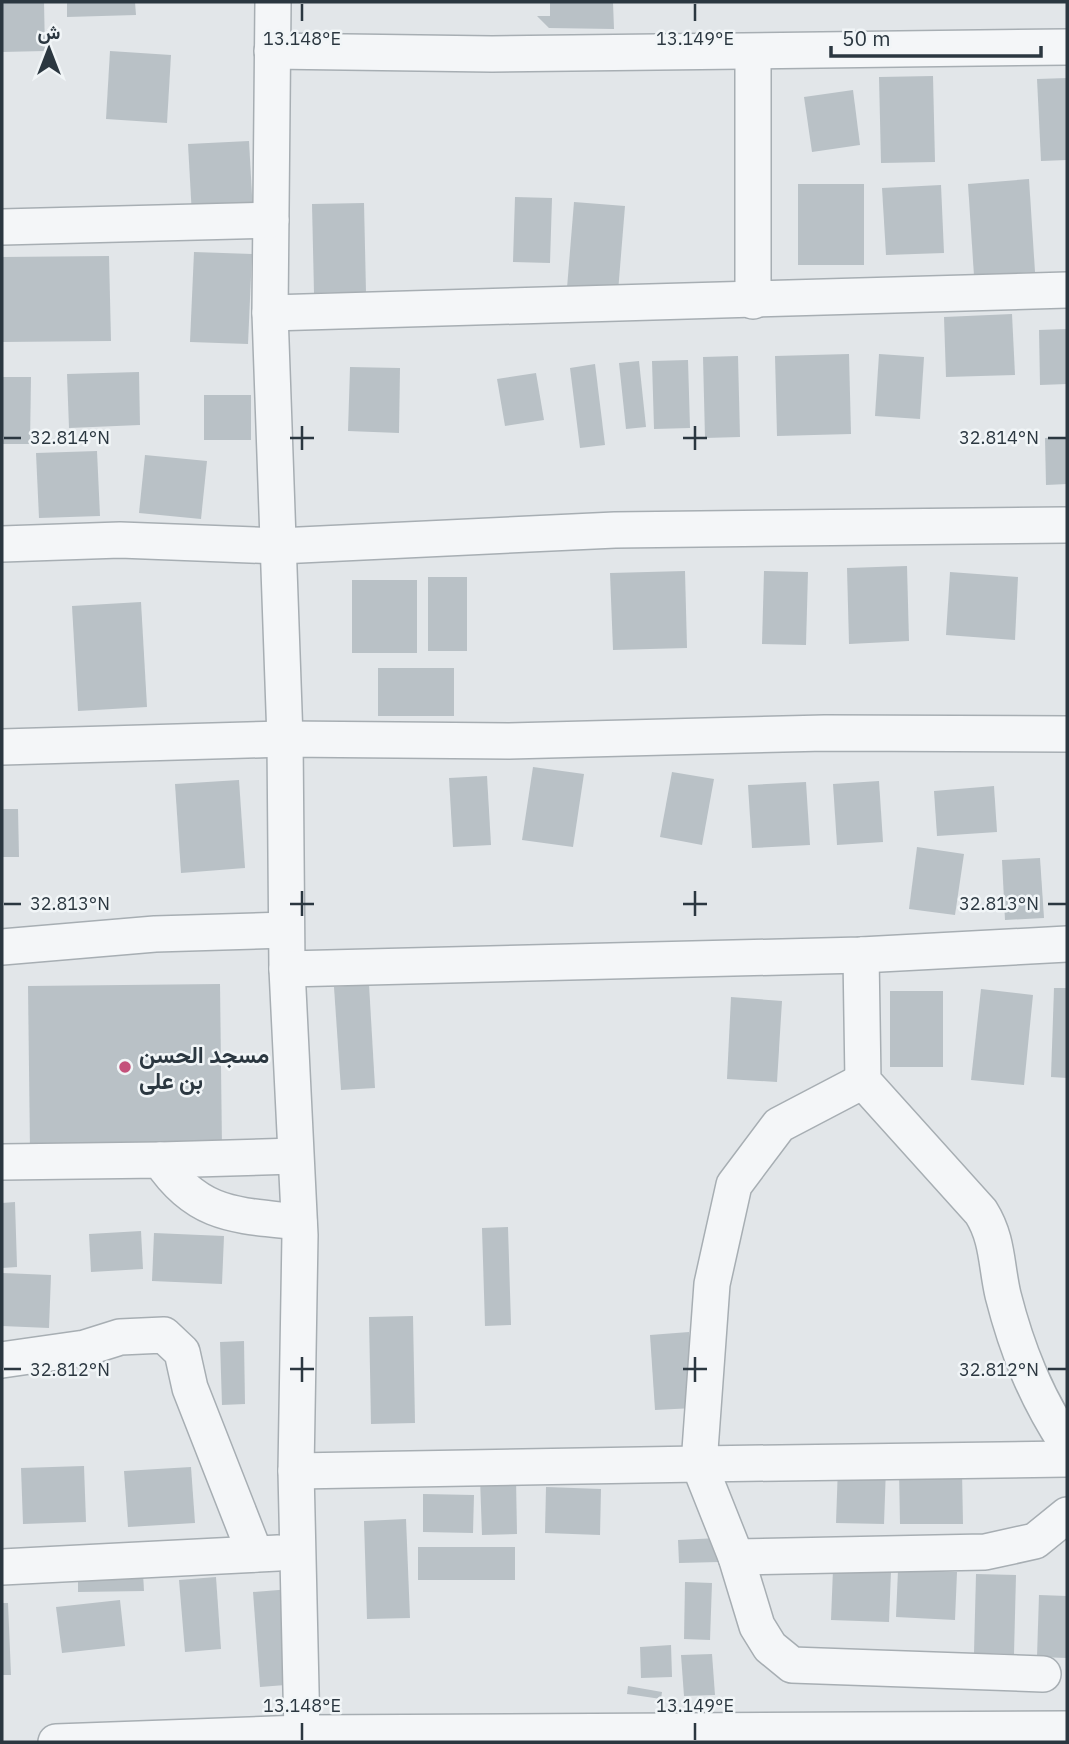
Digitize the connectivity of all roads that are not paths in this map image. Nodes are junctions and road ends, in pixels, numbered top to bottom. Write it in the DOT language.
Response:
graph roads {
  1 [pos="273,2"];
  2 [pos="1067,47"];
  3 [pos="272,51"];
  4 [pos="752,52"];
  5 [pos="271,220"];
  6 [pos="2,227"];
  7 [pos="1067,290"];
  8 [pos="752,302"];
  9 [pos="270,313"];
  10 [pos="1065,525"];
  11 [pos="2,544"];
  12 [pos="279,545"];
  13 [pos="1067,734"];
  14 [pos="285,739"];
  15 [pos="2,747"];
  16 [pos="286,930"];
  17 [pos="1067,944"];
  18 [pos="2,947"];
  19 [pos="861,956"];
  20 [pos="287,969"];
  21 [pos="863,1081"];
  22 [pos="295,1156"];
  23 [pos="160,1160"];
  24 [pos="2,1162"];
  25 [pos="299,1222"];
  26 [pos="2,1360"];
  27 [pos="1067,1444"];
  28 [pos="1067,1459"];
  29 [pos="699,1464"];
  30 [pos="296,1471"];
  31 [pos="1067,1515"];
  32 [pos="298,1552"];
  33 [pos="256,1554"];
  34 [pos="736,1557"];
  35 [pos="2,1567"];
  36 [pos="1043,1674"];
  37 [pos="1067,1729"];
  38 [pos="302,1733"];
  39 [pos="413,1738"];
  40 [pos="110,1741"];
  41 [pos="56,1742"];
  1 -- 3 [label="street"];
  2 -- 4 [label="street"];
  3 -- 4 [label="street"];
  3 -- 5 [label="street"];
  4 -- 8 [label="street"];
  5 -- 6 [label="street"];
  5 -- 9 [label="street"];
  7 -- 8 [label="street"];
  8 -- 9 [label="street"];
  9 -- 12 [label="street"];
  10 -- 12 [label="street"];
  11 -- 12 [label="street"];
  12 -- 14 [label="street"];
  13 -- 14 [label="street"];
  14 -- 15 [label="street"];
  14 -- 16 [label="street"];
  16 -- 18 [label="street"];
  16 -- 20 [label="street"];
  17 -- 19 [label="street"];
  19 -- 20 [label="street"];
  19 -- 21 [label="street"];
  20 -- 22 [label="street"];
  21 -- 27 [label="street"];
  21 -- 29 [label="street"];
  22 -- 23 [label="street"];
  22 -- 25 [label="street"];
  23 -- 24 [label="street"];
  23 -- 25 [label="street"];
  25 -- 30 [label="street"];
  26 -- 33 [label="street"];
  28 -- 29 [label="street"];
  29 -- 30 [label="street"];
  29 -- 34 [label="street"];
  30 -- 32 [label="street"];
  31 -- 34 [label="street"];
  32 -- 33 [label="street"];
  32 -- 38 [label="street"];
  33 -- 35 [label="street"];
  34 -- 36 [label="street"];
  37 -- 39 [label="street"];
  38 -- 39 [label="street"];
  38 -- 40 [label="street"];
  40 -- 41 [label="street"];
}
